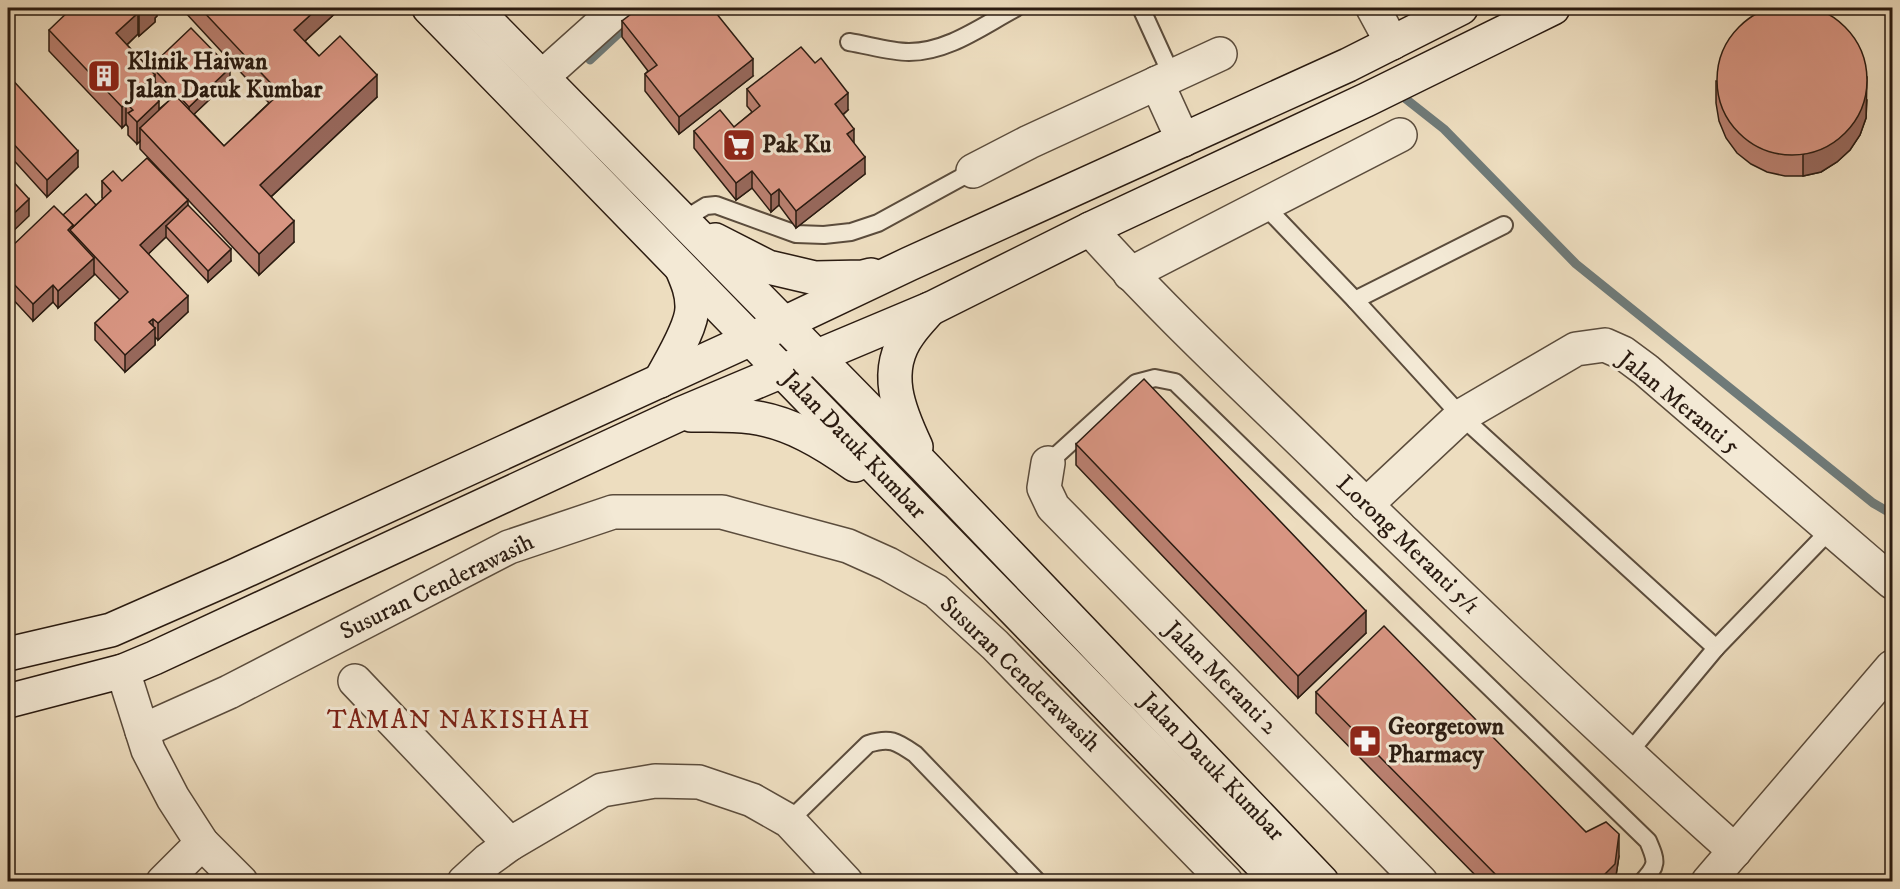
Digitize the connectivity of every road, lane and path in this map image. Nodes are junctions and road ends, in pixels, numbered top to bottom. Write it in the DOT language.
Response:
graph roads {
  1 [pos="429,8"];
  2 [pos="474,8"];
  3 [pos="619,8"];
  4 [pos="1016,8"];
  5 [pos="1141,8"];
  6 [pos="1373,8"];
  7 [pos="1461,8"];
  8 [pos="1553,8"];
  9 [pos="849,42"];
  10 [pos="1392,43"];
  11 [pos="1220,54"];
  12 [pos="542,77"];
  13 [pos="1164,80"];
  14 [pos="1400,135"];
  15 [pos="1183,140"];
  16 [pos="973,171"];
  17 [pos="1264,205"];
  18 [pos="683,220"];
  19 [pos="1504,225"];
  20 [pos="1090,229"];
  21 [pos="909,264"];
  22 [pos="682,268"];
  23 [pos="1130,274"];
  24 [pos="1355,300"];
  25 [pos="932,308"];
  26 [pos="785,324"];
  27 [pos="751,339"];
  28 [pos="817,357"];
  29 [pos="783,371"];
  30 [pos="660,381"];
  31 [pos="680,414"];
  32 [pos="1461,416"];
  33 [pos="1048,463"];
  34 [pos="925,466"];
  35 [pos="1366,505"];
  36 [pos="917,510"];
  37 [pos="1831,529"];
  38 [pos="1893,582"];
  39 [pos="1716,648"];
  40 [pos="8,654"];
  41 [pos="1893,667"];
  42 [pos="123,671"];
  43 [pos="355,681"];
  44 [pos="8,701"];
  45 [pos="142,731"];
  46 [pos="1627,755"];
  47 [pos="789,821"];
  48 [pos="202,843"];
  49 [pos="510,844"];
  50 [pos="1735,851"];
  51 [pos="163,882"];
  52 [pos="241,882"];
  53 [pos="464,882"];
  54 [pos="846,882"];
  55 [pos="1038,882"];
  56 [pos="1226,882"];
  57 [pos="1279,882"];
  58 [pos="1322,882"];
  59 [pos="1421,882"];
  60 [pos="1642,882"];
  61 [pos="1708,882"];
  1 -- 22 [label="main road, Jalan Datuk Kumbar"];
  2 -- 12 [label="main road, Jalan Datuk Kumbar"];
  3 -- 12 [label="main road"];
  4 -- 9 [label="lane"];
  5 -- 13 [label="lane"];
  6 -- 10 [label="main road"];
  7 -- 10 [label="main road"];
  8 -- 20 [label="main road"];
  10 -- 15 [label="main road"];
  11 -- 13 [label="main road"];
  12 -- 18 [label="main road, Jalan Datuk Kumbar"];
  13 -- 15 [label="main road"];
  13 -- 16 [label="main road"];
  14 -- 17 [label="main road"];
  15 -- 21 [label="main road"];
  16 -- 18 [label="lane"];
  17 -- 23 [label="main road"];
  17 -- 24 [label="lane"];
  18 -- 21 [label="main road"];
  18 -- 26 [label="main road, Jalan Datuk Kumbar"];
  19 -- 24 [label="lane"];
  20 -- 23 [label="main road, Lorong Meranti 5/1"];
  20 -- 25 [label="main road"];
  21 -- 26 [label="main road"];
  22 -- 27 [label="main road, Jalan Datuk Kumbar"];
  22 -- 30 [label="main road"];
  23 -- 35 [label="main road, Lorong Meranti 5/1"];
  24 -- 32 [label="lane"];
  25 -- 28 [label="main road"];
  25 -- 34 [label="main road"];
  26 -- 27 [label="main road"];
  26 -- 28 [label="main road, Jalan Datuk Kumbar"];
  27 -- 29 [label="main road, Jalan Datuk Kumbar"];
  27 -- 30 [label="main road"];
  28 -- 29 [label="main road"];
  28 -- 34 [label="main road, Jalan Datuk Kumbar"];
  29 -- 31 [label="main road"];
  29 -- 36 [label="main road, Jalan Datuk Kumbar"];
  30 -- 40 [label="main road"];
  31 -- 36 [label="main road"];
  31 -- 42 [label="main road"];
  32 -- 35 [label="main road, Jalan Meranti 5"];
  32 -- 37 [label="main road, Jalan Meranti 5"];
  32 -- 39 [label="lane"];
  33 -- 59 [label="main road, Jalan Meranti 2"];
  33 -- 60 [label="lane"];
  34 -- 58 [label="main road, Jalan Datuk Kumbar"];
  35 -- 46 [label="main road, Lorong Meranti 5/1"];
  36 -- 57 [label="main road, Jalan Datuk Kumbar"];
  37 -- 38 [label="main road, Jalan Meranti 5"];
  37 -- 39 [label="lane"];
  39 -- 46 [label="lane"];
  41 -- 50 [label="main road"];
  42 -- 44 [label="main road"];
  42 -- 45 [label="main road"];
  43 -- 49 [label="main road"];
  45 -- 48 [label="main road"];
  45 -- 56 [label="main road, Susuran Cenderawasih"];
  46 -- 50 [label="main road, Lorong Meranti 5/1"];
  47 -- 49 [label="main road"];
  47 -- 54 [label="main road"];
  47 -- 55 [label="lane"];
  48 -- 51 [label="main road"];
  48 -- 52 [label="main road"];
  49 -- 53 [label="main road"];
  50 -- 61 [label="main road"];
}
